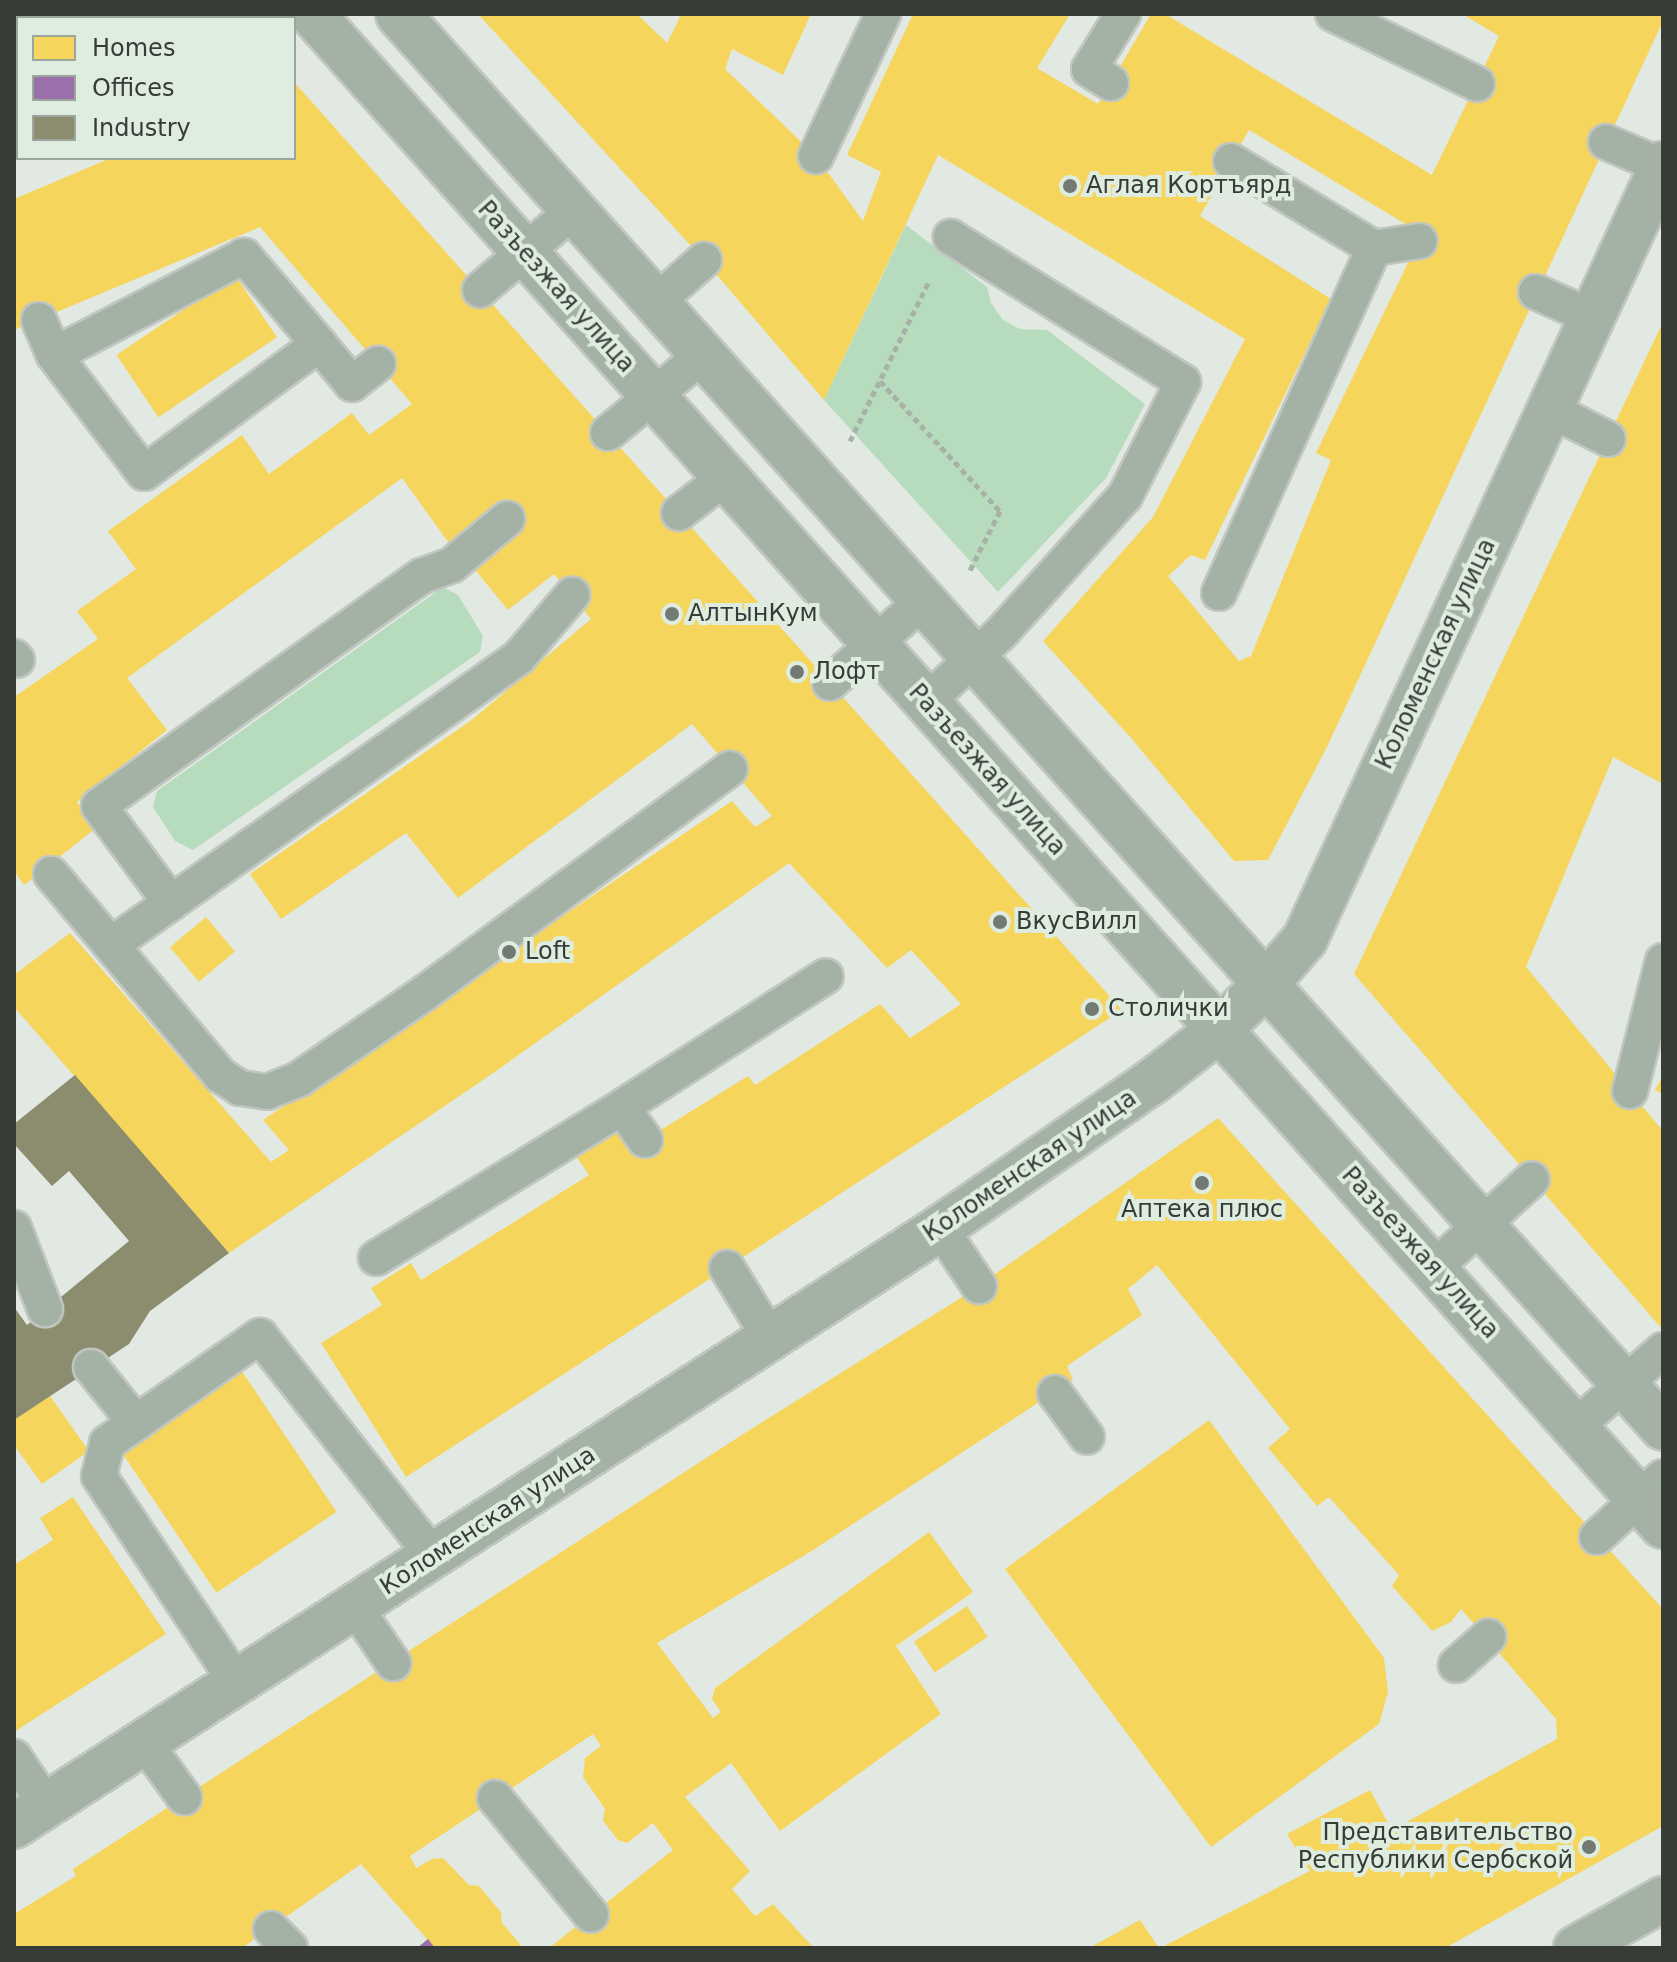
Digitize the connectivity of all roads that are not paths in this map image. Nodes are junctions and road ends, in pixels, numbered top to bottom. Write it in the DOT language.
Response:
graph roads {
  1 [pos="312,14"];
  2 [pos="398,14"];
  3 [pos="883,14"];
  4 [pos="1123,14"];
  5 [pos="1333,14"];
  6 [pos="1111,83"];
  7 [pos="1477,84"];
  8 [pos="1606,142"];
  9 [pos="816,156"];
  10 [pos="1231,161"];
  11 [pos="1662,165"];
  12 [pos="574,210"];
  13 [pos="951,237"];
  14 [pos="1419,241"];
  15 [pos="1374,248"];
  16 [pos="525,253"];
  17 [pos="704,260"];
  18 [pos="480,290"];
  19 [pos="1536,292"];
  20 [pos="656,302"];
  21 [pos="1592,317"];
  22 [pos="39,320"];
  23 [pos="319,344"];
  24 [pos="54,355"];
  25 [pos="703,355"];
  26 [pos="378,364"];
  27 [pos="655,398"];
  28 [pos="1549,409"];
  29 [pos="608,433"];
  30 [pos="1608,439"];
  31 [pos="726,477"];
  32 [pos="679,513"];
  33 [pos="507,519"];
  34 [pos="1219,593"];
  35 [pos="572,595"];
  36 [pos="923,601"];
  37 [pos="875,645"];
  38 [pos="975,659"];
  39 [pos="830,683"];
  40 [pos="926,702"];
  41 [pos="730,769"];
  42 [pos="51,874"];
  43 [pos="171,903"];
  44 [pos="111,945"];
  45 [pos="1663,961"];
  46 [pos="826,976"];
  47 [pos="1266,984"];
  48 [pos="1220,1029"];
  49 [pos="1630,1091"];
  50 [pos="622,1107"];
  51 [pos="645,1140"];
  52 [pos="1532,1179"];
  53 [pos="1483,1224"];
  54 [pos="14,1228"];
  55 [pos="940,1228"];
  56 [pos="376,1258"];
  57 [pos="727,1268"];
  58 [pos="1434,1268"];
  59 [pos="979,1286"];
  60 [pos="45,1309"];
  61 [pos="770,1338"];
  62 [pos="1663,1350"];
  63 [pos="91,1367"];
  64 [pos="1624,1384"];
  65 [pos="1055,1393"];
  66 [pos="136,1423"];
  67 [pos="1575,1427"];
  68 [pos="1663,1428"];
  69 [pos="1087,1437"];
  70 [pos="1655,1500"];
  71 [pos="1597,1537"];
  72 [pos="433,1556"];
  73 [pos="355,1607"];
  74 [pos="1488,1637"];
  75 [pos="393,1663"];
  76 [pos="1456,1665"];
  77 [pos="237,1683"];
  78 [pos="145,1743"];
  79 [pos="14,1757"];
  80 [pos="184,1797"];
  81 [pos="495,1798"];
  82 [pos="30,1816"];
  83 [pos="1663,1899"];
  84 [pos="591,1915"];
  85 [pos="1576,1948"];
  1 -- 16 [label="street, Разъезжая улица"];
  2 -- 12 [label="street"];
  3 -- 9 [label="lane"];
  4 -- 6 [label="lane"];
  5 -- 7 [label="lane"];
  8 -- 11 [label="lane"];
  10 -- 15 [label="lane"];
  11 -- 21 [label="street, Коломенская улица"];
  12 -- 16 [label="lane"];
  12 -- 20 [label="street"];
  13 -- 38 [label="lane"];
  14 -- 15 [label="lane"];
  15 -- 34 [label="lane"];
  16 -- 18 [label="lane"];
  16 -- 27 [label="street, Разъезжая улица"];
  17 -- 20 [label="lane"];
  19 -- 21 [label="lane"];
  20 -- 25 [label="street"];
  21 -- 28 [label="street, Коломенская улица"];
  22 -- 24 [label="lane"];
  23 -- 24 [label="lane"];
  23 -- 24 [label="lane"];
  23 -- 26 [label="lane"];
  25 -- 27 [label="lane"];
  25 -- 36 [label="street"];
  27 -- 29 [label="lane"];
  27 -- 31 [label="street, Разъезжая улица"];
  28 -- 30 [label="lane"];
  28 -- 47 [label="street, Коломенская улица"];
  31 -- 32 [label="lane"];
  31 -- 37 [label="street, Разъезжая улица"];
  33 -- 43 [label="lane"];
  35 -- 43 [label="lane"];
  36 -- 37 [label="lane"];
  36 -- 38 [label="street"];
  37 -- 39 [label="lane"];
  37 -- 40 [label="street, Разъезжая улица"];
  38 -- 40 [label="lane"];
  38 -- 47 [label="street"];
  40 -- 48 [label="street, Разъезжая улица"];
  41 -- 44 [label="lane"];
  42 -- 44 [label="lane"];
  43 -- 44 [label="lane"];
  45 -- 49 [label="lane"];
  46 -- 50 [label="lane"];
  47 -- 48 [label="street, Коломенская улица"];
  47 -- 53 [label="street"];
  48 -- 55 [label="street, Коломенская улица"];
  48 -- 58 [label="street, Разъезжая улица"];
  50 -- 51 [label="lane"];
  50 -- 56 [label="lane"];
  52 -- 53 [label="lane"];
  53 -- 58 [label="lane"];
  53 -- 64 [label="street"];
  54 -- 60 [label="lane"];
  55 -- 59 [label="lane"];
  55 -- 61 [label="street, Коломенская улица"];
  57 -- 61 [label="lane"];
  58 -- 67 [label="street, Разъезжая улица"];
  61 -- 72 [label="street, Коломенская улица"];
  62 -- 64 [label="lane"];
  63 -- 66 [label="lane"];
  64 -- 67 [label="lane"];
  64 -- 68 [label="street"];
  65 -- 69 [label="lane"];
  66 -- 72 [label="lane"];
  66 -- 77 [label="lane"];
  67 -- 70 [label="street, Разъезжая улица"];
  70 -- 71 [label="lane"];
  72 -- 73 [label="street, Коломенская улица"];
  73 -- 75 [label="lane"];
  73 -- 77 [label="street, Коломенская улица"];
  74 -- 76 [label="lane"];
  77 -- 78 [label="street, Коломенская улица"];
  78 -- 80 [label="lane"];
  78 -- 82 [label="street, Коломенская улица"];
  79 -- 82 [label="lane"];
  81 -- 84 [label="lane"];
  83 -- 85 [label="street"];
}
